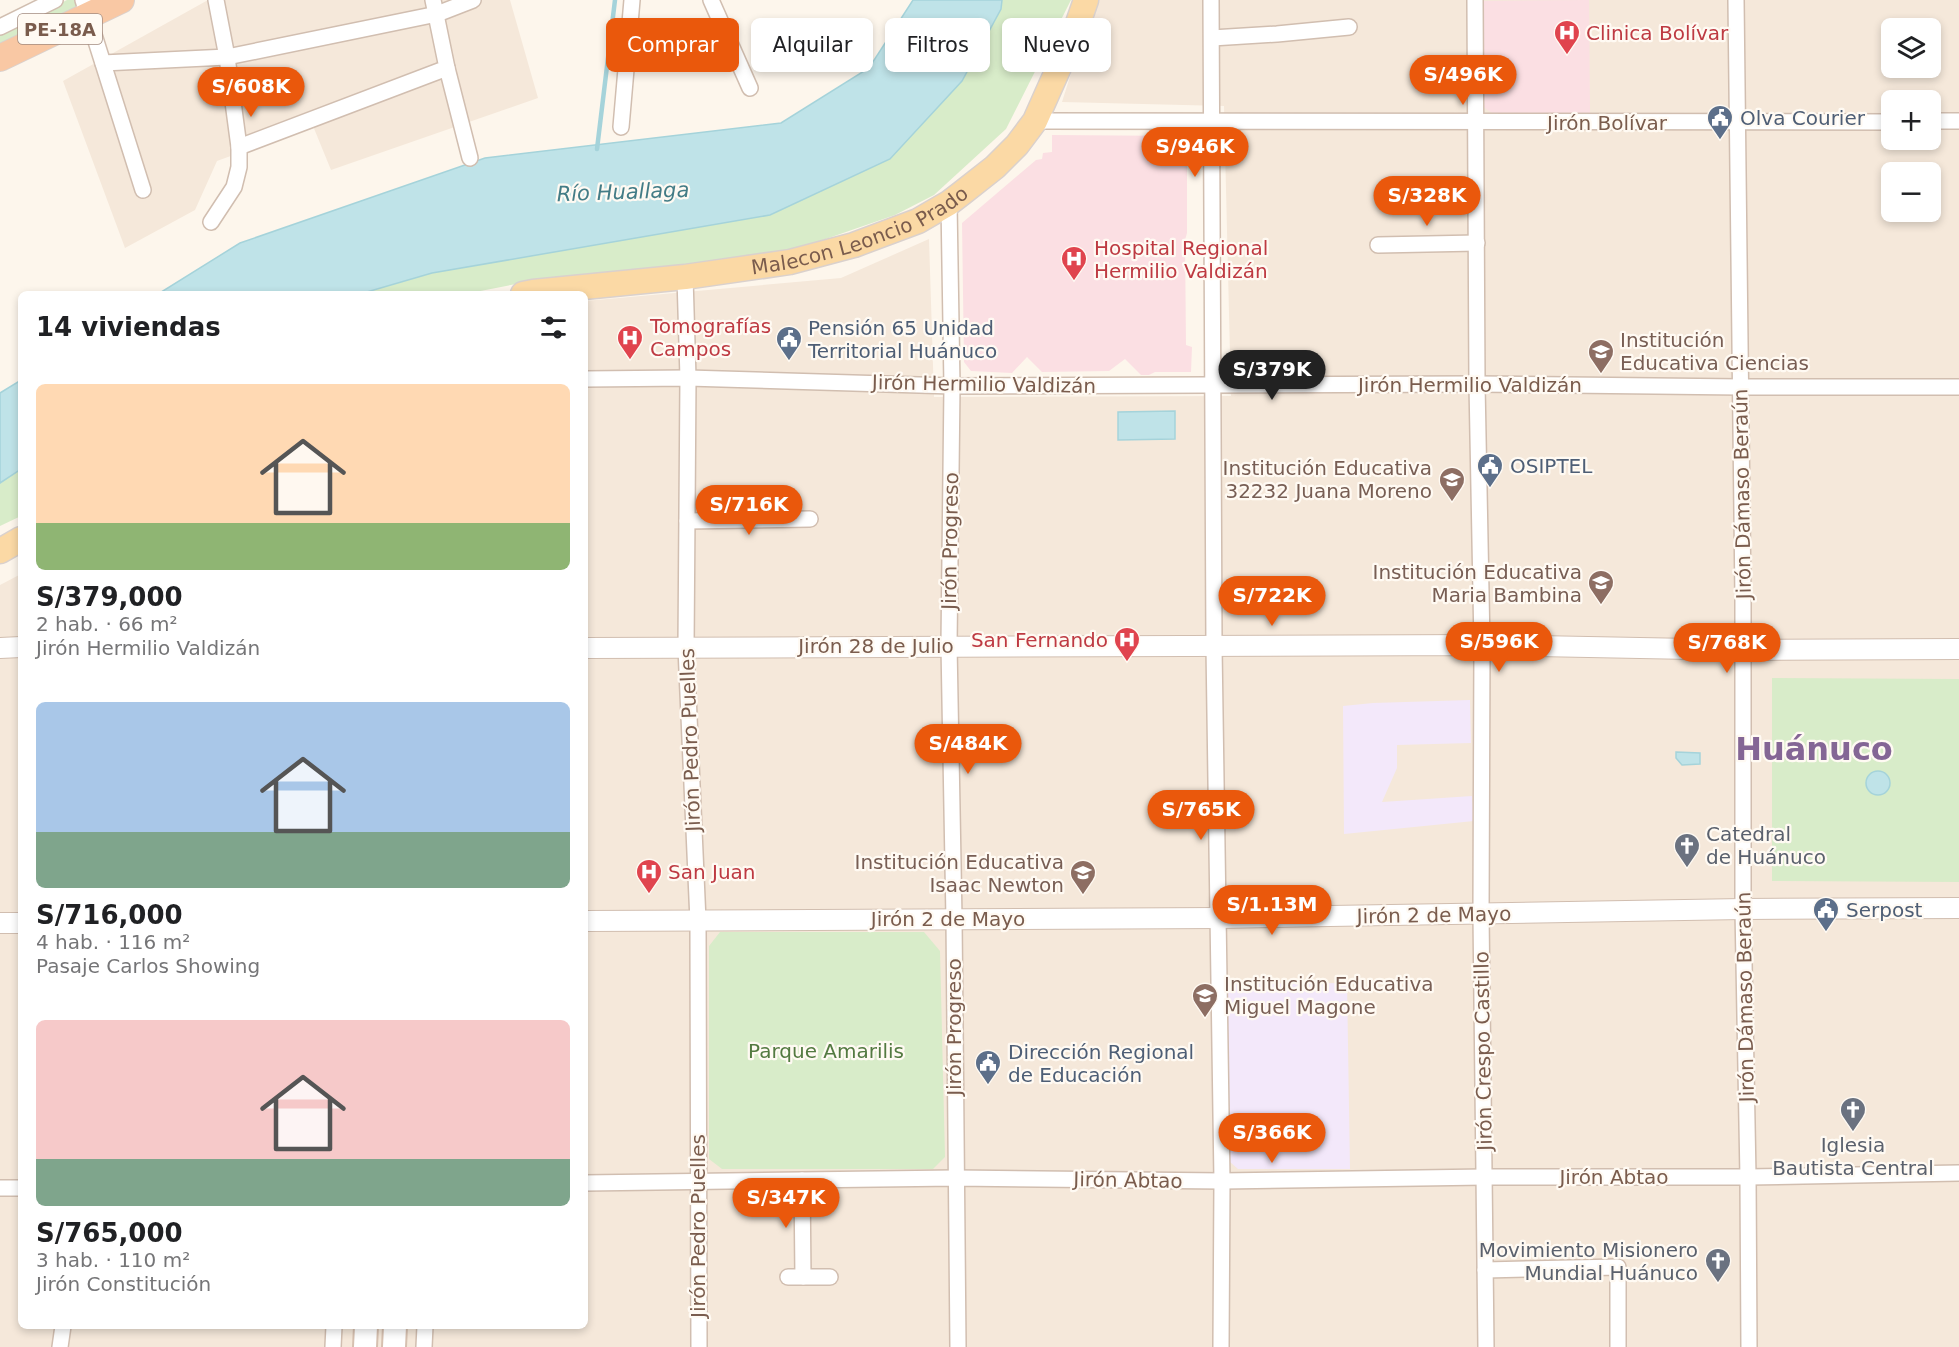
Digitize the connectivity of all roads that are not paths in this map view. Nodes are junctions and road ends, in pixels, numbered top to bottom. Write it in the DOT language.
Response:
graph roads {
  1 [pos="55,0"];
  2 [pos="121,0"];
  3 [pos="216,0"];
  4 [pos="473,0"];
  5 [pos="632,0"];
  6 [pos="711,0"];
  7 [pos="1086,0"];
  8 [pos="1211,0"];
  9 [pos="1475,0"];
  10 [pos="1736,0"];
  11 [pos="435,7"];
  12 [pos="86,8"];
  13 [pos="0,27"];
  14 [pos="1349,27"];
  15 [pos="1212,38"];
  16 [pos="227,57"];
  17 [pos="0,58"];
  18 [pos="103,63"];
  19 [pos="447,68"];
  20 [pos="750,88"];
  21 [pos="1035,121"];
  22 [pos="1959,121"];
  23 [pos="1211,122"];
  24 [pos="1477,122"];
  25 [pos="1881,122"];
  26 [pos="1941,122"];
  27 [pos="1736,123"];
  28 [pos="621,127"];
  29 [pos="239,147"];
  30 [pos="470,158"];
  31 [pos="142,190"];
  32 [pos="949,203"];
  33 [pos="211,222"];
  34 [pos="1477,243"];
  35 [pos="1378,244"];
  36 [pos="685,277"];
  37 [pos="533,291"];
  38 [pos="688,378"];
  39 [pos="588,379"];
  40 [pos="1477,384"];
  41 [pos="1214,385"];
  42 [pos="952,386"];
  43 [pos="1741,387"];
  44 [pos="1959,387"];
  45 [pos="810,519"];
  46 [pos="687,520"];
  47 [pos="18,541"];
  48 [pos="0,550"];
  49 [pos="949,645"];
  50 [pos="1482,645"];
  51 [pos="1214,646"];
  52 [pos="18,647"];
  53 [pos="0,648"];
  54 [pos="588,648"];
  55 [pos="686,648"];
  56 [pos="1959,649"];
  57 [pos="1743,650"];
  58 [pos="1959,908"];
  59 [pos="1743,909"];
  60 [pos="1481,914"];
  61 [pos="1219,918"];
  62 [pos="954,919"];
  63 [pos="588,921"];
  64 [pos="698,921"];
  65 [pos="0,923"];
  66 [pos="18,923"];
  67 [pos="1959,1173"];
  68 [pos="1485,1177"];
  69 [pos="1748,1177"];
  70 [pos="955,1178"];
  71 [pos="802,1180"];
  72 [pos="1222,1181"];
  73 [pos="698,1182"];
  74 [pos="588,1183"];
  75 [pos="0,1188"];
  76 [pos="18,1188"];
  77 [pos="1485,1270"];
  78 [pos="830,1277"];
  79 [pos="63,1329"];
  80 [pos="334,1329"];
  81 [pos="366,1329"];
  82 [pos="395,1329"];
  83 [pos="425,1329"];
  84 [pos="60,1347"];
  85 [pos="333,1347"];
  86 [pos="365,1347"];
  87 [pos="394,1347"];
  88 [pos="424,1347"];
  89 [pos="699,1347"];
  90 [pos="958,1347"];
  91 [pos="1221,1347"];
  92 [pos="1486,1347"];
  93 [pos="1618,1347"];
  94 [pos="1749,1347"];
  1 -- 13 [label="street"];
  2 -- 12 [label="highway, PE-18A"];
  3 -- 16 [label="street"];
  4 -- 11 [label="street"];
  5 -- 28 [label="street"];
  6 -- 20 [label="street"];
  7 -- 21 [label="main road, Malecon Leoncio Prado"];
  8 -- 15 [label="street"];
  9 -- 24 [label="street, Jirón Crespo Castillo"];
  10 -- 27 [label="street, Jirón Dámaso Beraún"];
  11 -- 16 [label="street"];
  11 -- 19 [label="street"];
  12 -- 17 [label="highway, PE-18A"];
  12 -- 18 [label="street"];
  14 -- 15 [label="street"];
  15 -- 23 [label="street"];
  16 -- 18 [label="street"];
  16 -- 29 [label="street"];
  18 -- 31 [label="street"];
  19 -- 29 [label="street"];
  19 -- 30 [label="street"];
  21 -- 23 [label="street, Jirón Bolívar"];
  21 -- 32 [label="main road, Malecon Leoncio Prado"];
  22 -- 26 [label="street"];
  23 -- 24 [label="street, Jirón Bolívar"];
  23 -- 41 [label="street"];
  24 -- 27 [label="street, Jirón Bolívar"];
  24 -- 34 [label="street, Jirón Crespo Castillo"];
  25 -- 27 [label="street, Jirón Bolívar"];
  27 -- 43 [label="street, Jirón Dámaso Beraún"];
  29 -- 33 [label="street"];
  32 -- 36 [label="main road, Malecon Leoncio Prado"];
  32 -- 42 [label="street, Jirón Progreso"];
  34 -- 35 [label="street"];
  34 -- 40 [label="street, Jirón Crespo Castillo"];
  36 -- 37 [label="main road, Malecon Leoncio Prado"];
  36 -- 38 [label="street, Jirón Pedro Puelles"];
  38 -- 39 [label="street, Jirón Hermilio Valdizán"];
  38 -- 42 [label="street, Jirón Hermilio Valdizán"];
  38 -- 46 [label="street, Jirón Pedro Puelles"];
  40 -- 41 [label="street, Jirón Hermilio Valdizán"];
  40 -- 43 [label="street, Jirón Hermilio Valdizán"];
  40 -- 50 [label="street, Jirón Crespo Castillo"];
  41 -- 42 [label="street, Jirón Hermilio Valdizán"];
  41 -- 51 [label="street"];
  42 -- 49 [label="street, Jirón Progreso"];
  43 -- 44 [label="street, Jirón Hermilio Valdizán"];
  43 -- 57 [label="street, Jirón Dámaso Beraún"];
  45 -- 46 [label="street"];
  46 -- 55 [label="street, Jirón Pedro Puelles"];
  47 -- 48 [label="main road"];
  49 -- 51 [label="street, Jirón 28 de Julio"];
  49 -- 55 [label="street, Jirón 28 de Julio"];
  49 -- 62 [label="street, Jirón Progreso"];
  50 -- 51 [label="street, Jirón 28 de Julio"];
  50 -- 57 [label="street, Jirón 28 de Julio"];
  50 -- 60 [label="street, Jirón Crespo Castillo"];
  51 -- 61 [label="street"];
  52 -- 53 [label="street"];
  54 -- 55 [label="street, Jirón 28 de Julio"];
  55 -- 64 [label="street, Jirón Pedro Puelles"];
  56 -- 57 [label="street, Jirón 28 de Julio"];
  57 -- 59 [label="street, Jirón Dámaso Beraún"];
  58 -- 59 [label="street, Jirón 2 de Mayo"];
  59 -- 60 [label="street, Jirón 2 de Mayo"];
  59 -- 69 [label="street, Jirón Dámaso Beraún"];
  60 -- 61 [label="street, Jirón 2 de Mayo"];
  60 -- 68 [label="street, Jirón Crespo Castillo"];
  61 -- 62 [label="street, Jirón 2 de Mayo"];
  61 -- 72 [label="street"];
  62 -- 64 [label="street, Jirón 2 de Mayo"];
  62 -- 70 [label="street, Jirón Progreso"];
  63 -- 64 [label="street, Jirón 2 de Mayo"];
  64 -- 73 [label="street, Jirón Pedro Puelles"];
  65 -- 66 [label="street"];
  67 -- 69 [label="street, Jirón Abtao"];
  68 -- 69 [label="street, Jirón Abtao"];
  68 -- 72 [label="street, Jirón Abtao"];
  68 -- 77 [label="street, Jirón Crespo Castillo"];
  69 -- 94 [label="street, Jirón Dámaso Beraún"];
  70 -- 71 [label="street, Jirón Abtao"];
  70 -- 72 [label="street, Jirón Abtao"];
  70 -- 90 [label="street, Jirón Progreso"];
  71 -- 73 [label="street, Jirón Abtao"];
  71 -- 78 [label="street"];
  72 -- 91 [label="street"];
  73 -- 74 [label="street, Jirón Abtao"];
  73 -- 89 [label="street, Jirón Pedro Puelles"];
  75 -- 76 [label="street"];
  77 -- 92 [label="street, Jirón Crespo Castillo"];
  77 -- 93 [label="street"];
  79 -- 84 [label="street"];
  80 -- 85 [label="street"];
  81 -- 86 [label="main road"];
  82 -- 87 [label="main road"];
  83 -- 88 [label="street"];
}
